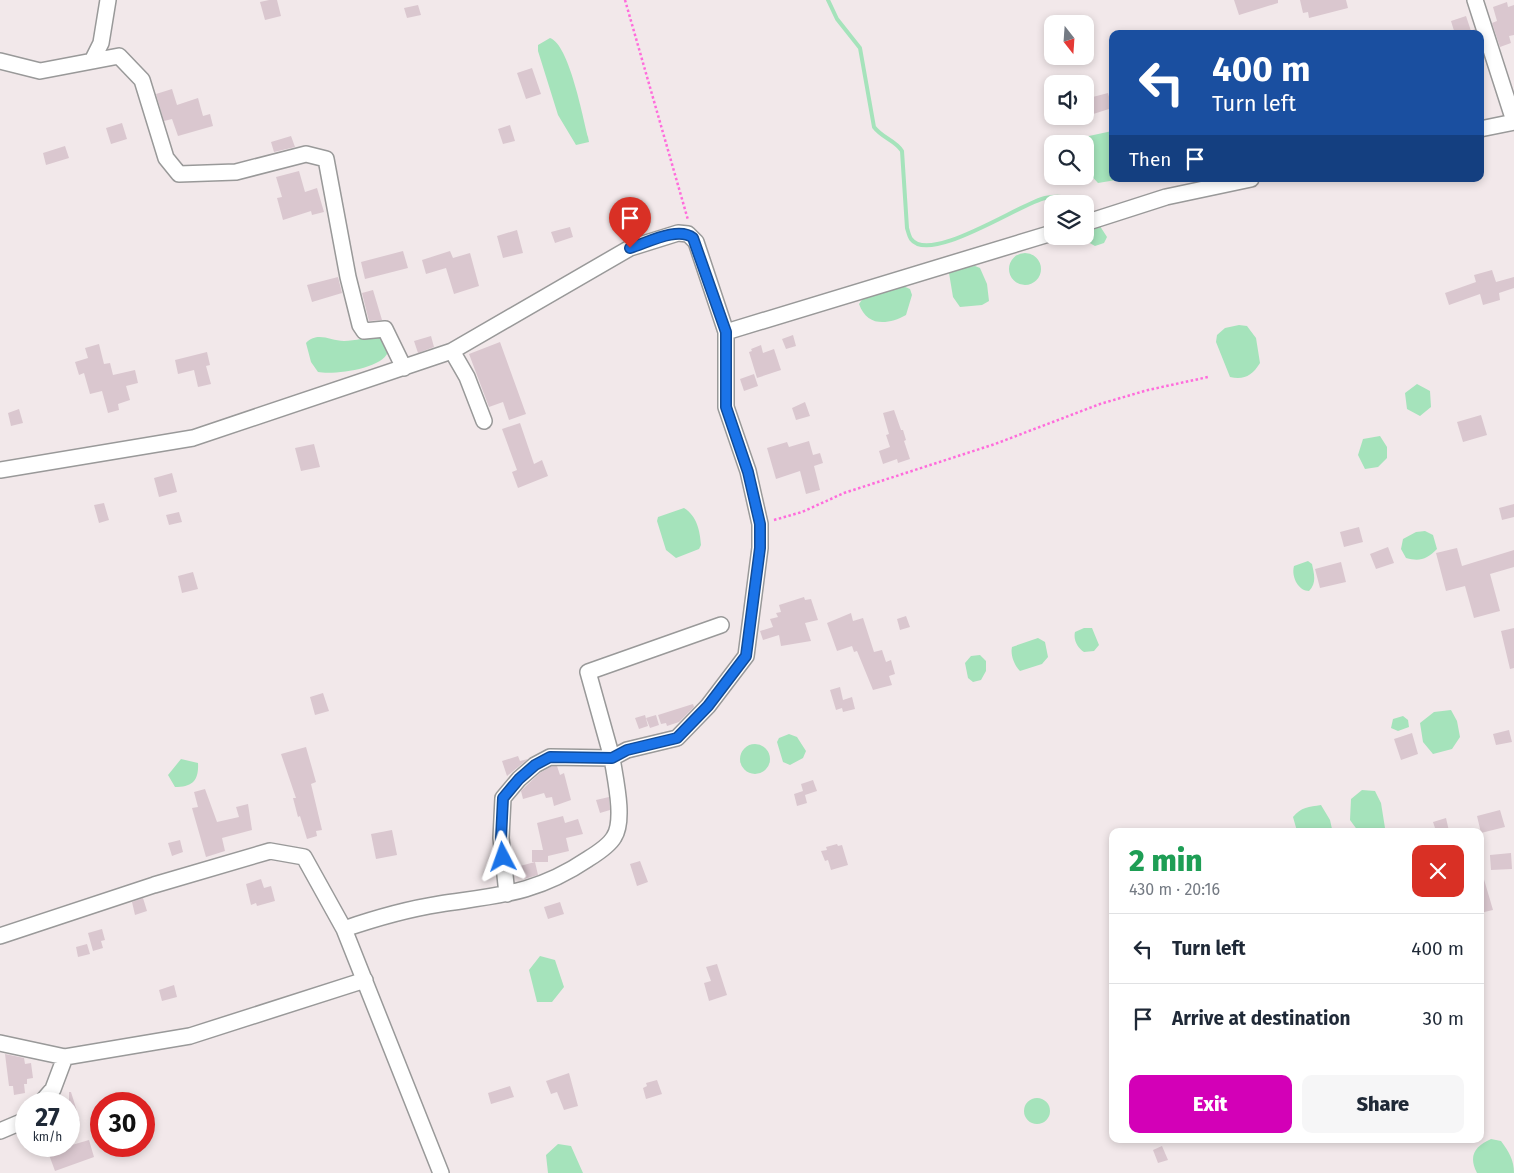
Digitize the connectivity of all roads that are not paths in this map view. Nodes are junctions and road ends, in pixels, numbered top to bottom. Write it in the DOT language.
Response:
graph roads {
  1 [pos="108,0"];
  2 [pos="1475,0"];
  3 [pos="0,61"];
  4 [pos="92,61"];
  5 [pos="1514,121"];
  6 [pos="1484,128"];
  7 [pos="1238,182"];
  8 [pos="1094,220"];
  9 [pos="1044,235"];
  10 [pos="726,332"];
  11 [pos="452,351"];
  12 [pos="404,368"];
  13 [pos="484,421"];
  14 [pos="0,470"];
  15 [pos="721,625"];
  16 [pos="612,758"];
  17 [pos="507,894"];
  18 [pos="344,929"];
  19 [pos="0,936"];
  20 [pos="365,980"];
  21 [pos="0,1043"];
  22 [pos="65,1057"];
  23 [pos="50,1092"];
  24 [pos="15,1125"];
  25 [pos="0,1131"];
  26 [pos="441,1173"];
  1 -- 4 [label="street"];
  2 -- 5 [label="street"];
  3 -- 4 [label="street"];
  4 -- 12 [label="street"];
  5 -- 6 [label="street"];
  7 -- 8 [label="street"];
  9 -- 10 [label="street"];
  10 -- 11 [label="street"];
  10 -- 16 [label="street"];
  11 -- 12 [label="street"];
  11 -- 13 [label="street"];
  12 -- 14 [label="street"];
  15 -- 16 [label="street"];
  16 -- 17 [label="street"];
  16 -- 17 [label="street"];
  17 -- 18 [label="street"];
  18 -- 19 [label="street"];
  18 -- 20 [label="street"];
  20 -- 22 [label="street"];
  20 -- 26 [label="street"];
  21 -- 22 [label="street"];
  22 -- 23 [label="street"];
  24 -- 25 [label="street"];
}
